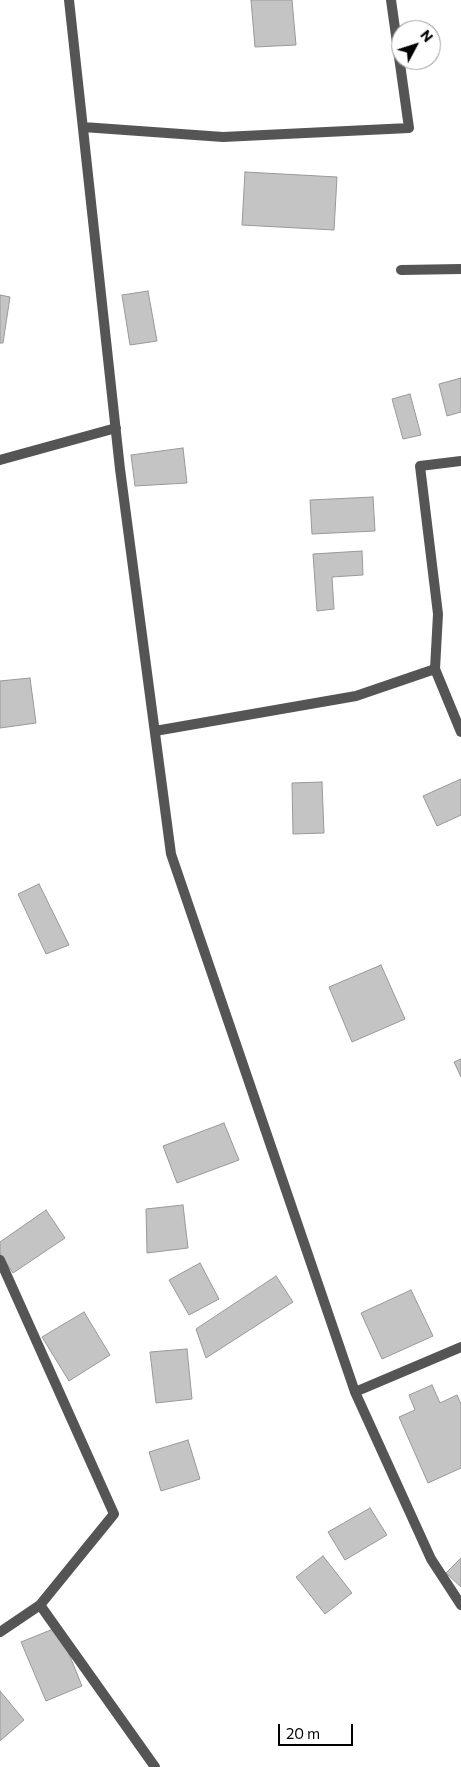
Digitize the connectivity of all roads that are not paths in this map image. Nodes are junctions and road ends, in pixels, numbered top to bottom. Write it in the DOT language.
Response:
graph roads {
  1 [pos="69,0"];
  2 [pos="391,0"];
  3 [pos="83,127"];
  4 [pos="461,269"];
  5 [pos="401,270"];
  6 [pos="116,428"];
  7 [pos="0,460"];
  8 [pos="461,460"];
  9 [pos="435,669"];
  10 [pos="155,731"];
  11 [pos="461,732"];
  12 [pos="0,1260"];
  13 [pos="461,1347"];
  14 [pos="355,1392"];
  15 [pos="40,1605"];
  16 [pos="461,1605"];
  17 [pos="0,1632"];
  18 [pos="155,1767"];
  1 -- 3 [label="street"];
  2 -- 3 [label="street"];
  3 -- 6 [label="street"];
  4 -- 5 [label="street"];
  6 -- 7 [label="street"];
  6 -- 10 [label="street"];
  8 -- 9 [label="street"];
  9 -- 10 [label="street"];
  9 -- 11 [label="street"];
  10 -- 14 [label="street"];
  12 -- 15 [label="street"];
  13 -- 14 [label="street"];
  14 -- 16 [label="street"];
  15 -- 17 [label="street"];
  15 -- 18 [label="street"];
}
